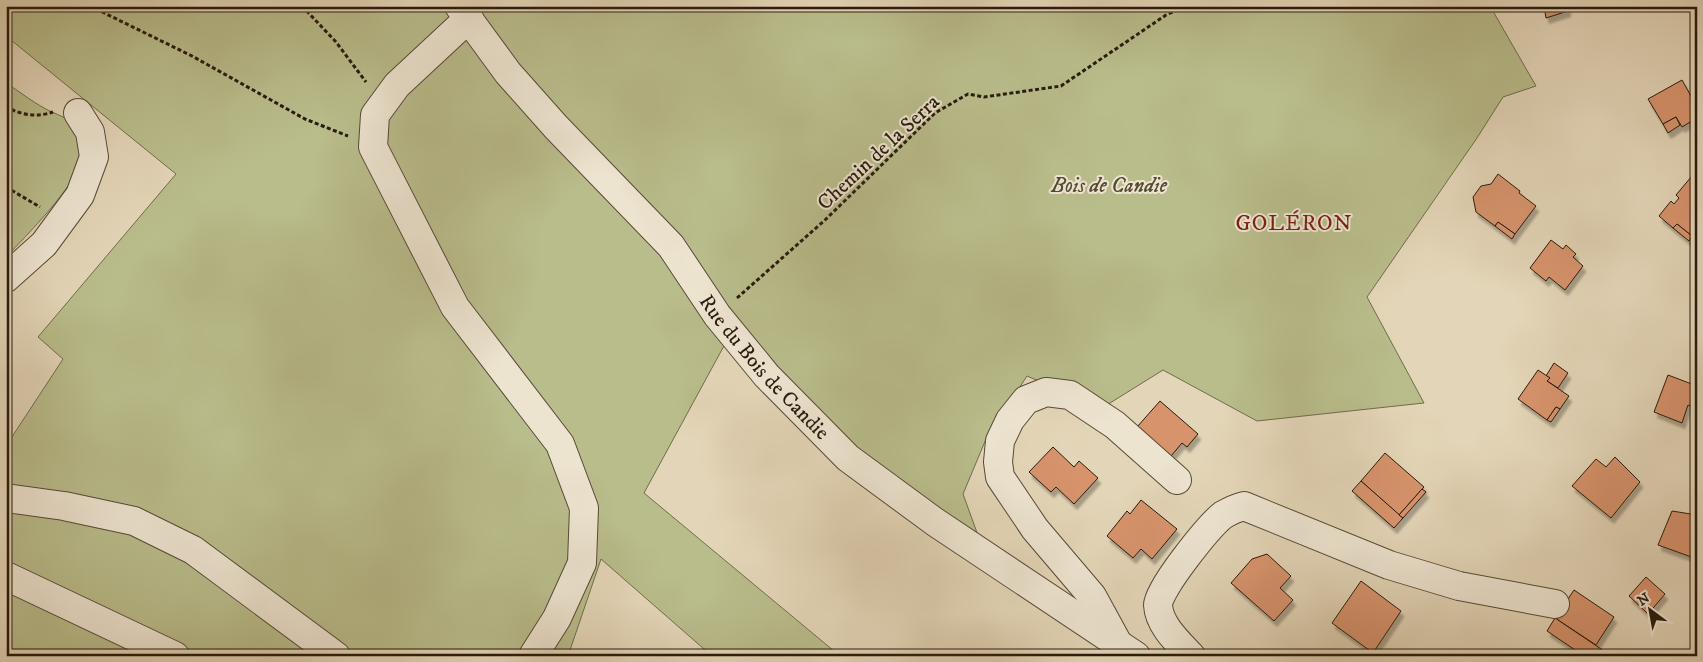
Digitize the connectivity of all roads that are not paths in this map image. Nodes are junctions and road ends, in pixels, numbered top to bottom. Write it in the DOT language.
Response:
graph roads {
  1 [pos="464,12"];
  2 [pos="78,113"];
  3 [pos="6,278"];
  4 [pos="1177,480"];
  5 [pos="6,498"];
  6 [pos="6,576"];
  7 [pos="1555,604"];
  8 [pos="1127,649"];
  9 [pos="175,656"];
  10 [pos="336,656"];
  11 [pos="533,656"];
  12 [pos="1191,656"];
  1 -- 8 [label="street, Rue du Bois de Candie"];
  1 -- 11 [label="street"];
  2 -- 3 [label="street"];
  4 -- 8 [label="street"];
  5 -- 10 [label="street"];
  6 -- 9 [label="street"];
  7 -- 12 [label="street"];
}
